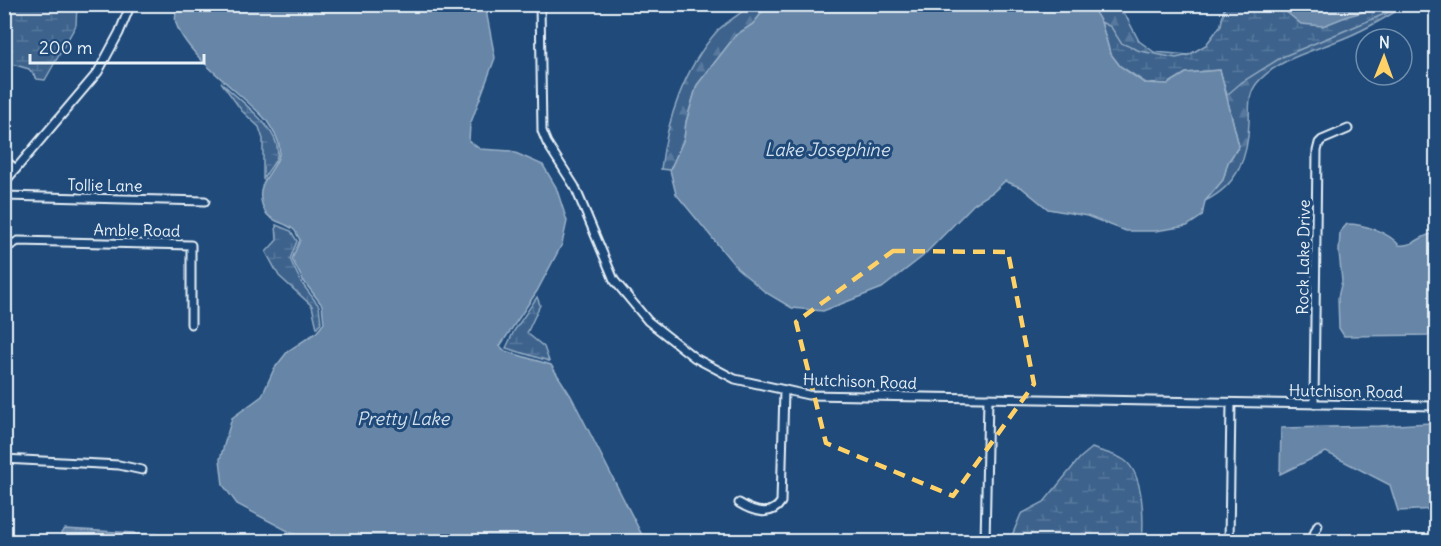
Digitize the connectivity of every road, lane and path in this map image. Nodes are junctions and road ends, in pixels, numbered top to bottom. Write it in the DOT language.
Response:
graph roads {
  1 [pos="131,4"];
  2 [pos="540,4"];
  3 [pos="1348,129"];
  4 [pos="4,160"];
  5 [pos="16,169"];
  6 [pos="4,183"];
  7 [pos="4,196"];
  8 [pos="206,201"];
  9 [pos="4,249"];
  10 [pos="191,324"];
  11 [pos="784,390"];
  12 [pos="988,398"];
  13 [pos="1231,403"];
  14 [pos="1314,404"];
  15 [pos="1437,406"];
  16 [pos="4,459"];
  17 [pos="142,470"];
  18 [pos="739,503"];
  19 [pos="1318,525"];
  20 [pos="985,542"];
  21 [pos="1229,542"];
  22 [pos="1314,542"];
  1 -- 5 [label="street"];
  2 -- 11 [label="street, Hutchison Road"];
  3 -- 14 [label="street, Rock Lake Drive"];
  4 -- 5 [label="street"];
  5 -- 6 [label="street"];
  7 -- 8 [label="street, Tollie Lane"];
  9 -- 10 [label="street, Amble Road"];
  11 -- 12 [label="street, Hutchison Road"];
  11 -- 18 [label="street"];
  12 -- 13 [label="street, Hutchison Road"];
  12 -- 20 [label="street"];
  13 -- 14 [label="street, Hutchison Road"];
  13 -- 21 [label="street"];
  14 -- 15 [label="street, Hutchison Road"];
  16 -- 17 [label="street"];
  19 -- 22 [label="street"];
}
